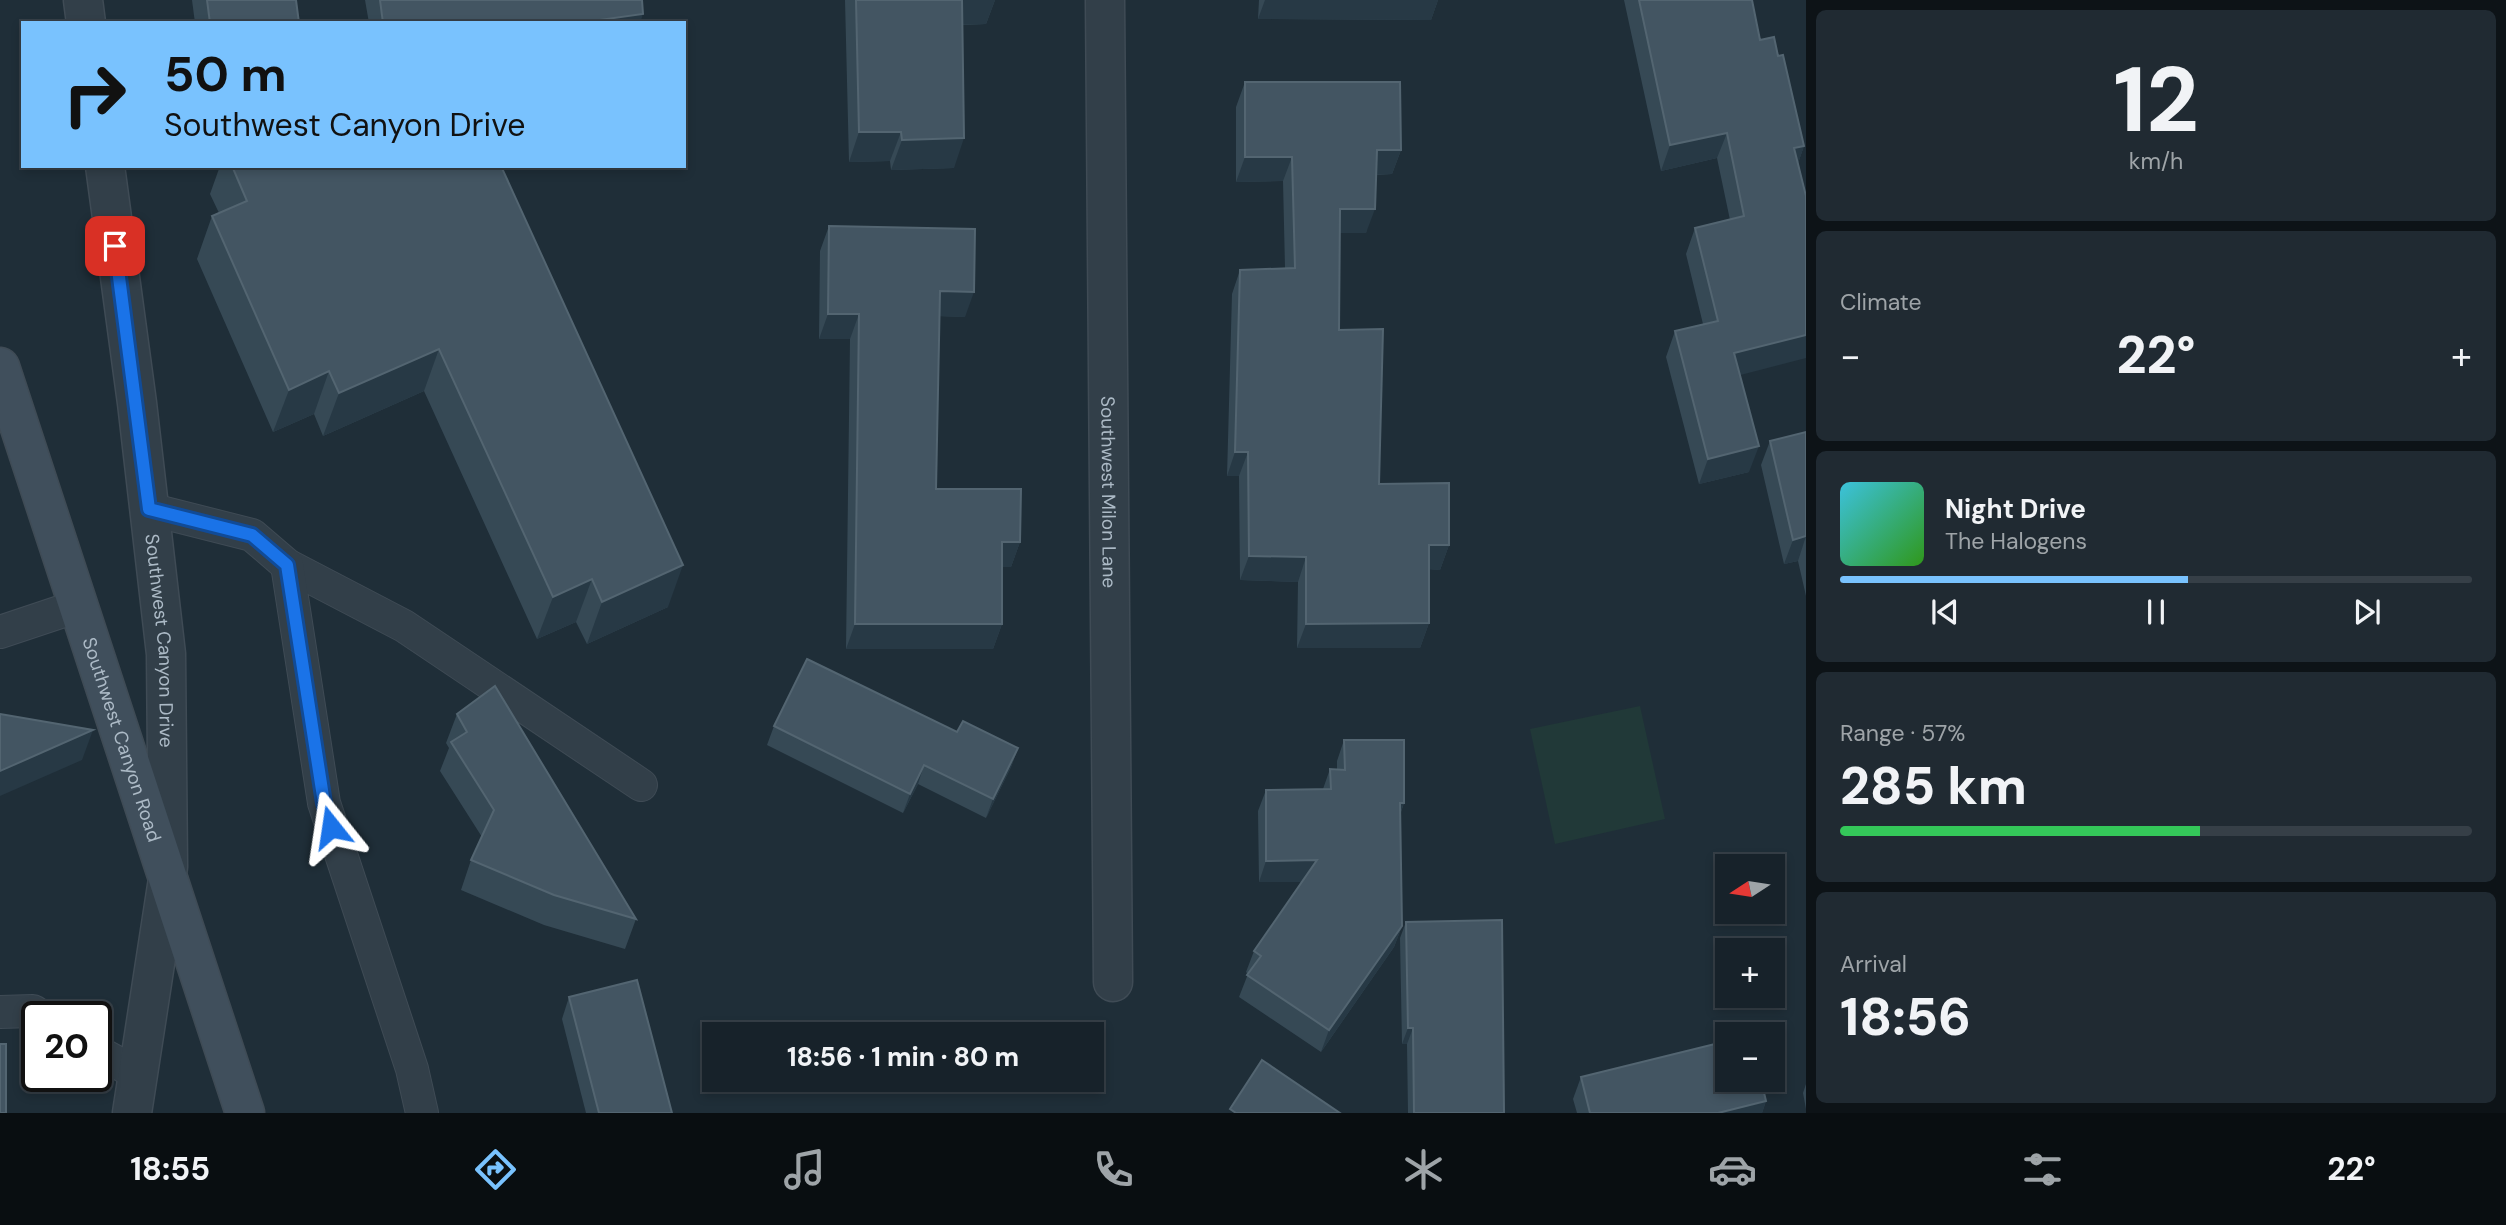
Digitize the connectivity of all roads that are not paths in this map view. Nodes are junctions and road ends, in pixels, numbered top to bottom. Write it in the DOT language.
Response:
graph roads {
  1 [pos="83,0"];
  2 [pos="1105,0"];
  3 [pos="86,21"];
  4 [pos="104,168"];
  5 [pos="0,367"];
  6 [pos="149,509"];
  7 [pos="287,565"];
  8 [pos="78,606"];
  9 [pos="0,632"];
  10 [pos="641,785"];
  11 [pos="169,879"];
  12 [pos="1113,982"];
  13 [pos="21,1011"];
  14 [pos="0,1012"];
  15 [pos="112,1060"];
  16 [pos="138,1074"];
  17 [pos="132,1113"];
  18 [pos="245,1113"];
  19 [pos="422,1113"];
  1 -- 3 [label="street"];
  2 -- 12 [label="street, Southwest Milon Lane"];
  4 -- 6 [label="street, Southwest Canyon Drive"];
  5 -- 8 [label="main road, Southwest Canyon Road"];
  6 -- 7 [label="lane"];
  6 -- 11 [label="street, Southwest Canyon Drive"];
  7 -- 10 [label="lane"];
  7 -- 19 [label="lane"];
  8 -- 9 [label="lane"];
  8 -- 11 [label="main road, Southwest Canyon Road"];
  11 -- 16 [label="street, Southwest Canyon Drive"];
  11 -- 18 [label="main road, Southwest Canyon Road"];
  13 -- 14 [label="lane"];
  15 -- 16 [label="lane"];
  16 -- 17 [label="street, Southwest Canyon Drive"];
}
